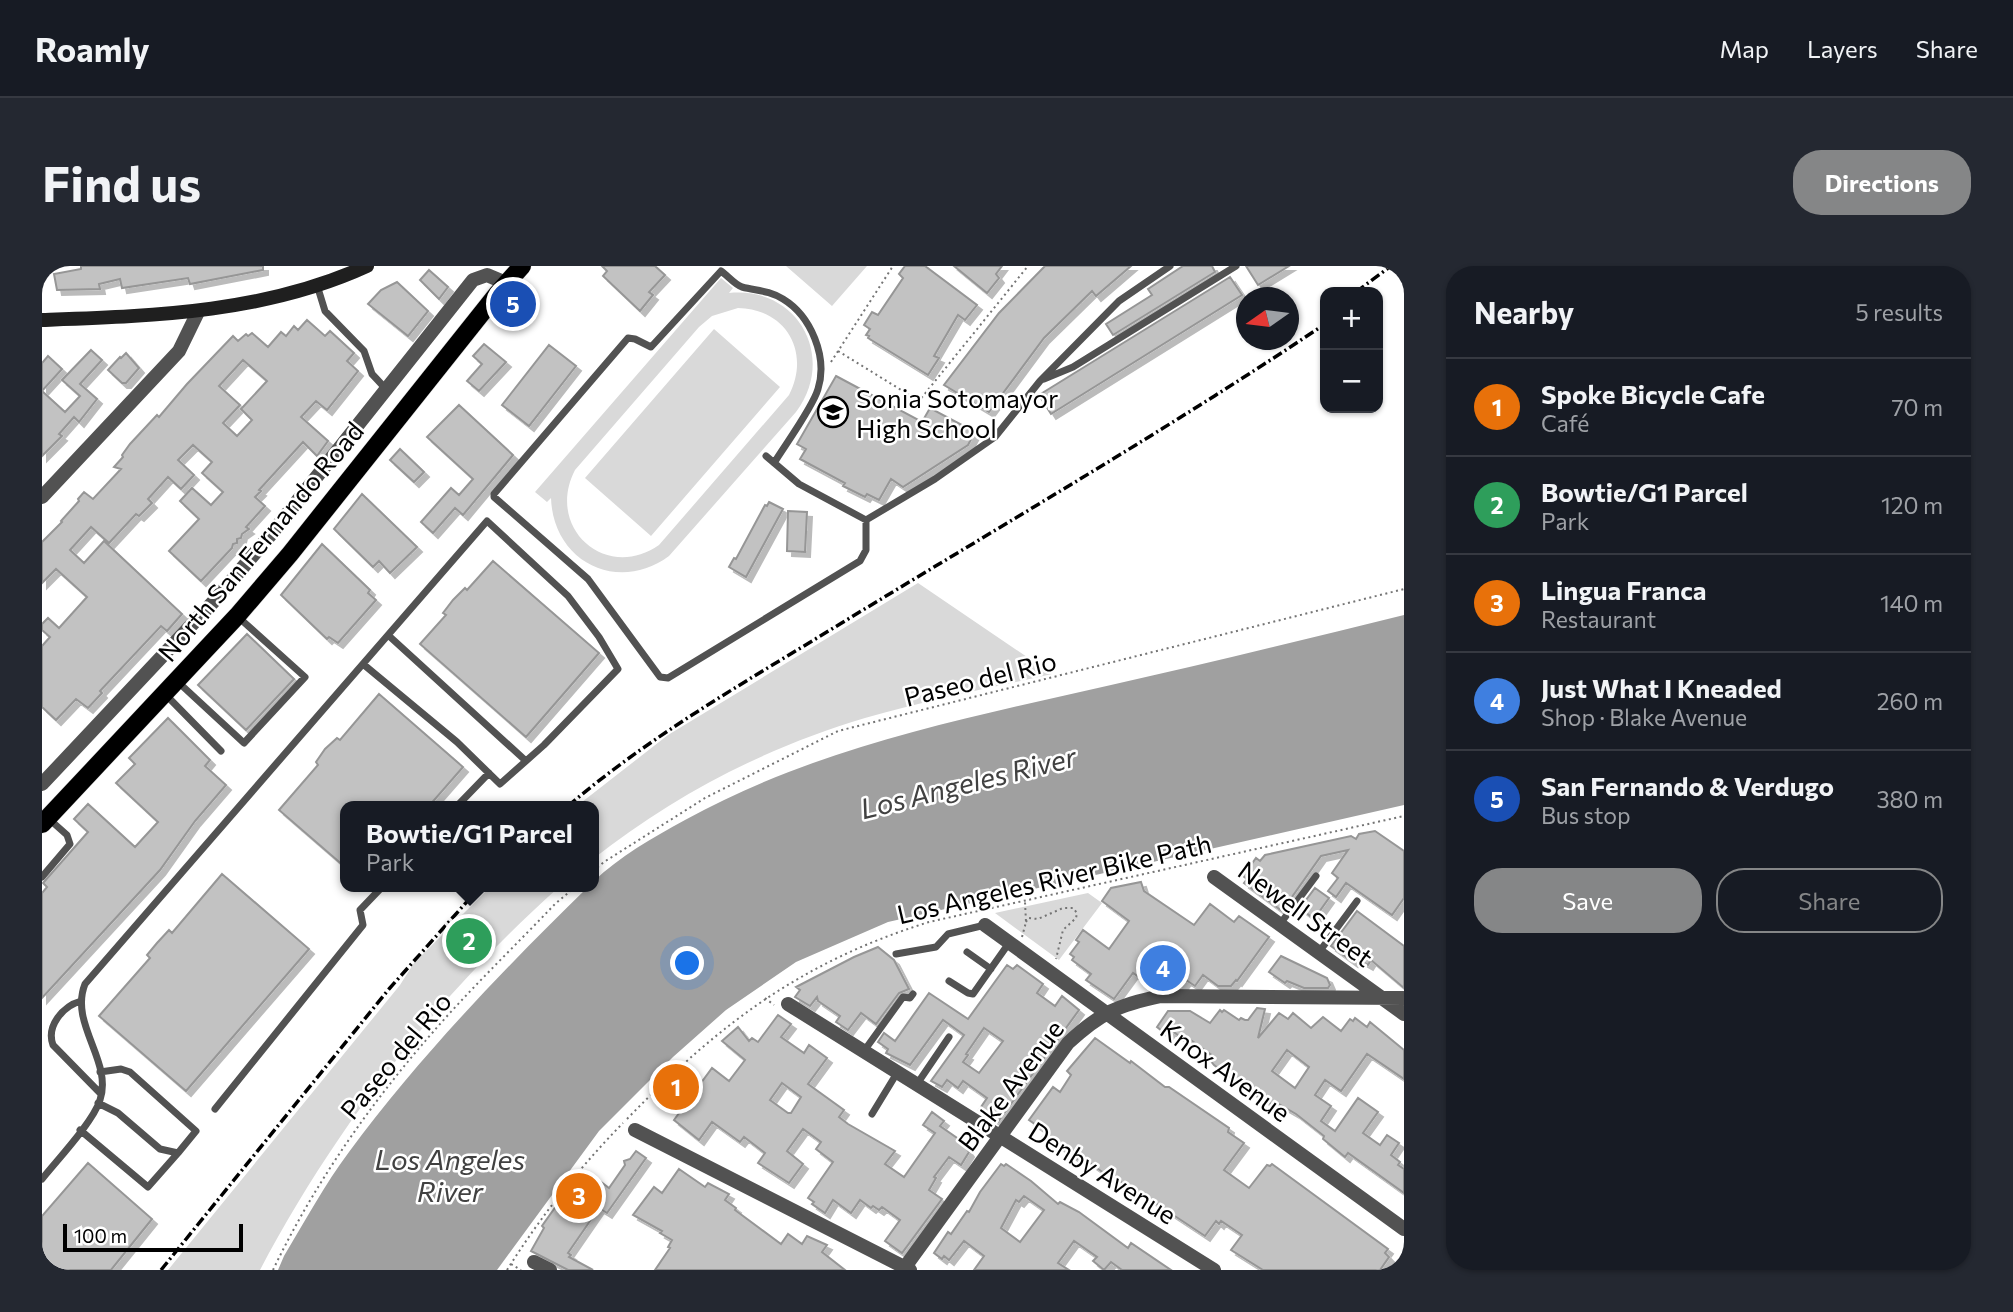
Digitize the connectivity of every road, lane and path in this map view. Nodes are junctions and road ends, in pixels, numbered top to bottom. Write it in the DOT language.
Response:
graph roads {
  1 [pos="367,266"];
  2 [pos="893,266"];
  3 [pos="1028,266"];
  4 [pos="1170,266"];
  5 [pos="1236,266"];
  6 [pos="513,273"];
  7 [pos="317,285"];
  8 [pos="198,312"];
  9 [pos="42,320"];
  10 [pos="838,351"];
  11 [pos="821,377"];
  12 [pos="1040,381"];
  13 [pos="386,389"];
  14 [pos="766,456"];
  15 [pos="774,463"];
  16 [pos="42,497"];
  17 [pos="866,520"];
  18 [pos="1404,589"];
  19 [pos="237,615"];
  20 [pos="388,635"];
  21 [pos="363,664"];
  22 [pos="171,687"];
  23 [pos="221,751"];
  24 [pos="526,761"];
  25 [pos="489,773"];
  26 [pos="42,784"];
  27 [pos="462,801"];
  28 [pos="1404,816"];
  29 [pos="45,821"];
  30 [pos="599,866"];
  31 [pos="1316,876"];
  32 [pos="42,877"];
  33 [pos="1214,877"];
  34 [pos="377,892"];
  35 [pos="569,892"];
  36 [pos="1024,900"];
  37 [pos="1357,901"];
  38 [pos="1280,924"];
  39 [pos="985,925"];
  40 [pos="1009,942"];
  41 [pos="967,952"];
  42 [pos="1319,952"];
  43 [pos="895,954"];
  44 [pos="991,969"];
  45 [pos="1053,974"];
  46 [pos="949,981"];
  47 [pos="913,994"];
  48 [pos="1404,998"];
  49 [pos="1383,999"];
  50 [pos="80,1001"];
  51 [pos="788,1004"];
  52 [pos="1106,1013"];
  53 [pos="1404,1014"];
  54 [pos="949,1037"];
  55 [pos="863,1051"];
  56 [pos="100,1072"];
  57 [pos="898,1072"];
  58 [pos="917,1084"];
  59 [pos="101,1094"];
  60 [pos="98,1103"];
  61 [pos="215,1109"];
  62 [pos="872,1114"];
  63 [pos="80,1130"];
  64 [pos="635,1130"];
  65 [pos="1000,1136"];
  66 [pos="178,1153"];
  67 [pos="42,1179"];
  68 [pos="1404,1229"];
  69 [pos="534,1262"];
  70 [pos="511,1264"];
  71 [pos="907,1269"];
  72 [pos="273,1270"];
  73 [pos="507,1270"];
  74 [pos="521,1270"];
  75 [pos="550,1270"];
  76 [pos="1214,1270"];
  1 -- 7 [label="main road"];
  2 -- 10 [label="path"];
  3 -- 10 [label="path"];
  4 -- 12 [label="lane"];
  5 -- 12 [label="lane"];
  6 -- 13 [label="street, North San Fernando Road"];
  6 -- 19 [label="main road, North San Fernando Road"];
  7 -- 8 [label="main road"];
  7 -- 13 [label="lane"];
  8 -- 9 [label="main road"];
  8 -- 16 [label="street"];
  10 -- 11 [label="path"];
  11 -- 15 [label="lane"];
  11 -- 17 [label="lane"];
  12 -- 17 [label="lane"];
  13 -- 26 [label="street, North San Fernando Road"];
  14 -- 15 [label="lane"];
  15 -- 17 [label="lane"];
  18 -- 30 [label="path, Paseo del Rio"];
  19 -- 22 [label="main road, North San Fernando Road"];
  19 -- 22 [label="lane"];
  20 -- 21 [label="lane"];
  20 -- 24 [label="lane"];
  20 -- 24 [label="lane"];
  21 -- 25 [label="lane"];
  21 -- 50 [label="lane"];
  22 -- 23 [label="lane"];
  22 -- 29 [label="main road, North San Fernando Road"];
  24 -- 25 [label="lane"];
  25 -- 27 [label="lane"];
  28 -- 36 [label="path, Los Angeles River Bike Path"];
  29 -- 32 [label="lane"];
  31 -- 38 [label="lane"];
  33 -- 38 [label="street, Newell Street"];
  34 -- 61 [label="lane"];
  35 -- 72 [label="path, Paseo del Rio"];
  36 -- 45 [label="path"];
  36 -- 70 [label="path, Los Angeles River Bike Path"];
  37 -- 42 [label="lane"];
  38 -- 42 [label="street, Newell Street"];
  39 -- 40 [label="street, Knox Avenue"];
  39 -- 43 [label="lane"];
  40 -- 44 [label="lane"];
  40 -- 45 [label="street, Knox Avenue"];
  41 -- 44 [label="lane"];
  42 -- 49 [label="street, Newell Street"];
  44 -- 46 [label="lane"];
  45 -- 52 [label="street, Knox Avenue"];
  47 -- 55 [label="lane"];
  48 -- 49 [label="street, Blake Avenue"];
  49 -- 52 [label="street, Blake Avenue"];
  49 -- 53 [label="street, Newell Street"];
  50 -- 56 [label="lane"];
  50 -- 59 [label="lane"];
  51 -- 55 [label="street, Denby Avenue"];
  52 -- 65 [label="street, Blake Avenue"];
  52 -- 68 [label="street, Knox Avenue"];
  54 -- 58 [label="lane"];
  55 -- 57 [label="street, Denby Avenue"];
  56 -- 59 [label="lane"];
  56 -- 66 [label="lane"];
  57 -- 58 [label="street, Denby Avenue"];
  57 -- 62 [label="lane"];
  58 -- 65 [label="street, Denby Avenue"];
  59 -- 60 [label="lane"];
  60 -- 63 [label="lane"];
  60 -- 66 [label="lane"];
  63 -- 66 [label="lane"];
  63 -- 67 [label="lane"];
  64 -- 71 [label="street"];
  65 -- 71 [label="street, Blake Avenue"];
  65 -- 76 [label="street, Denby Avenue"];
  69 -- 75 [label="street"];
  70 -- 73 [label="path, Los Angeles River Bike Path"];
  70 -- 74 [label="path"];
}
